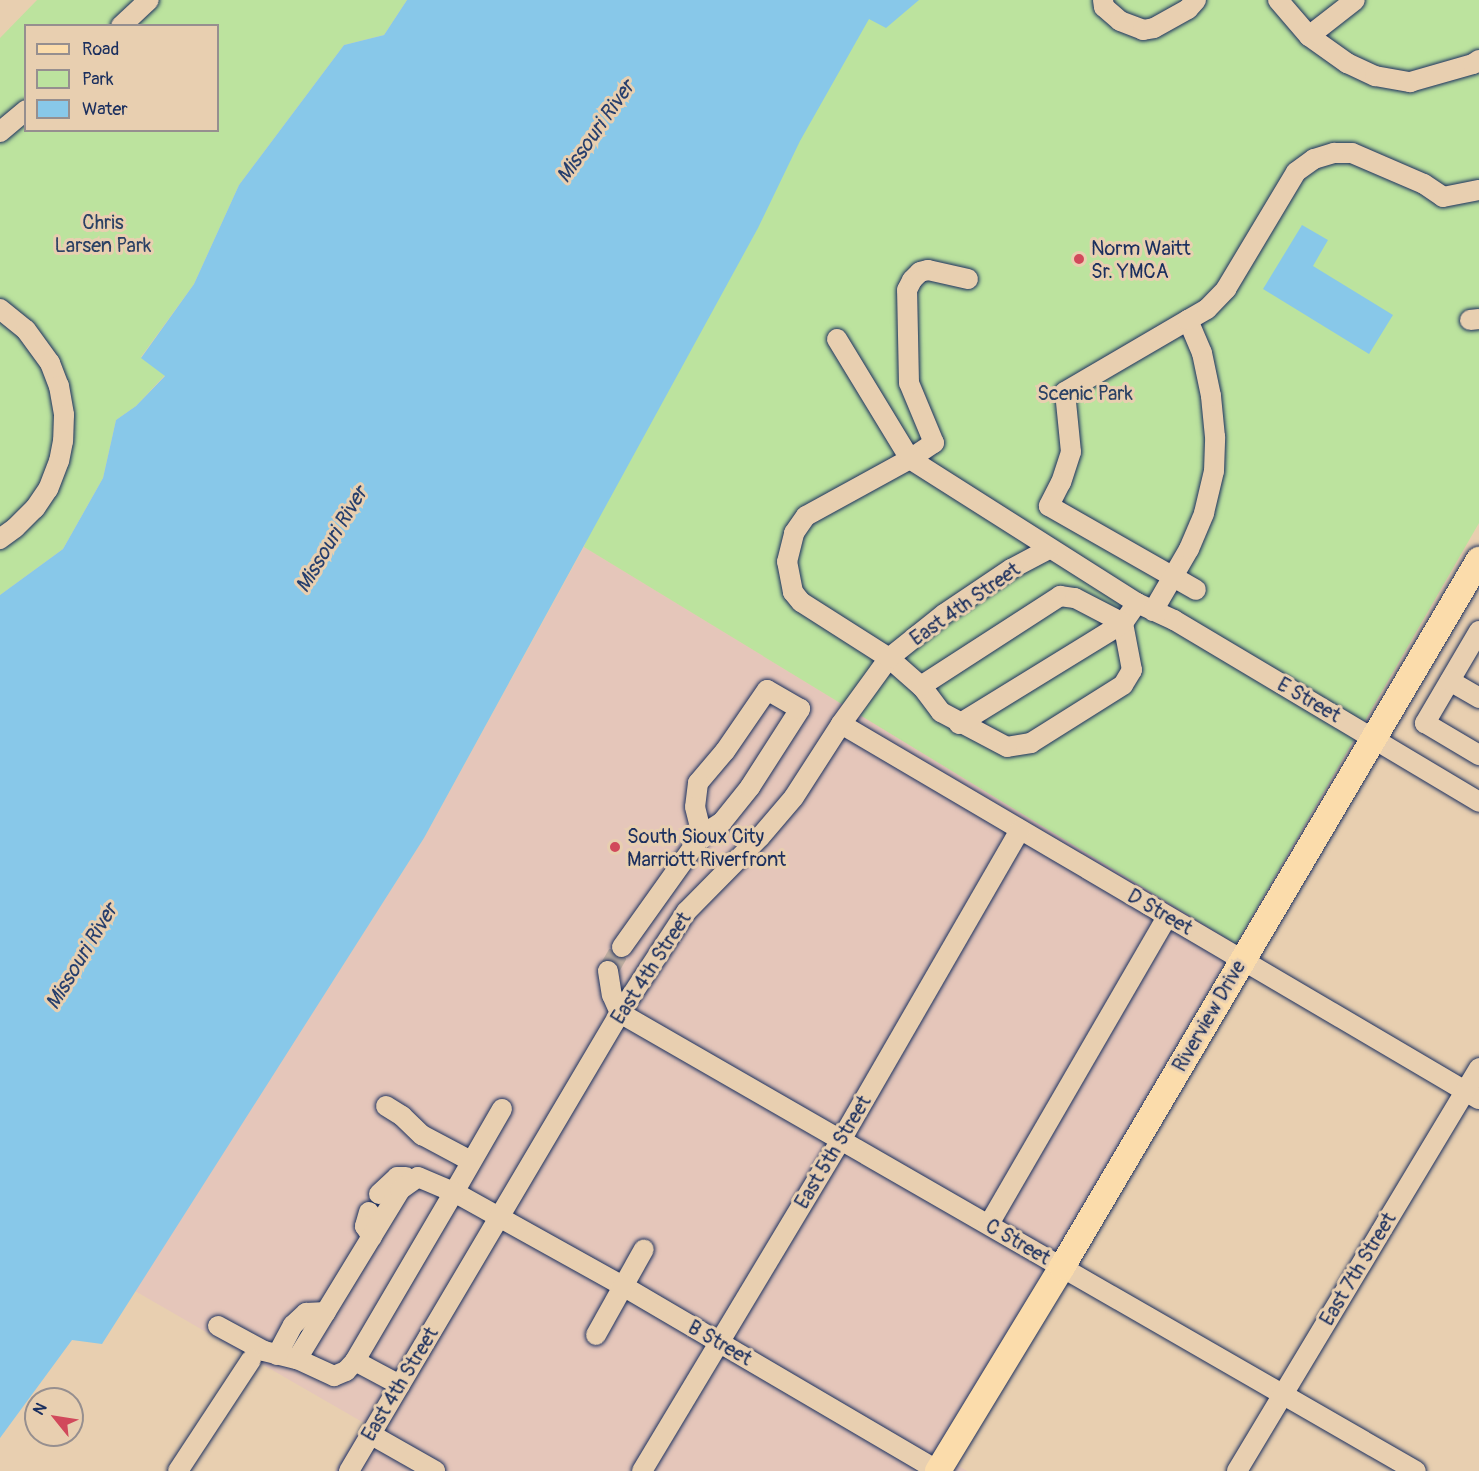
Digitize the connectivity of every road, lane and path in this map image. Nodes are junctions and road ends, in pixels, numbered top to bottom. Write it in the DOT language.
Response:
graph roads {
  1 [pos="149,0"];
  2 [pos="1102,0"];
  3 [pos="1196,0"];
  4 [pos="1278,0"];
  5 [pos="1355,0"];
  6 [pos="122,24"];
  7 [pos="1309,36"];
  8 [pos="1479,60"];
  9 [pos="24,112"];
  10 [pos="0,132"];
  11 [pos="1479,190"];
  12 [pos="968,279"];
  13 [pos="0,309"];
  14 [pos="1188,320"];
  15 [pos="837,339"];
  16 [pos="910,459"];
  17 [pos="0,539"];
  18 [pos="1049,549"];
  19 [pos="1479,560"];
  20 [pos="1173,577"];
  21 [pos="1196,590"];
  22 [pos="1145,607"];
  23 [pos="1123,623"];
  24 [pos="1478,637"];
  25 [pos="889,658"];
  26 [pos="1450,681"];
  27 [pos="921,686"];
  28 [pos="1479,698"];
  29 [pos="841,724"];
  30 [pos="958,724"];
  31 [pos="1374,738"];
  32 [pos="1479,755"];
  33 [pos="1479,802"];
  34 [pos="1020,830"];
  35 [pos="702,835"];
  36 [pos="1167,917"];
  37 [pos="638,926"];
  38 [pos="666,940"];
  39 [pos="622,947"];
  40 [pos="1242,959"];
  41 [pos="608,971"];
  42 [pos="620,1013"];
  43 [pos="1479,1068"];
  44 [pos="1472,1095"];
  45 [pos="386,1106"];
  46 [pos="502,1109"];
  47 [pos="841,1140"];
  48 [pos="471,1161"];
  49 [pos="418,1177"];
  50 [pos="454,1192"];
  51 [pos="380,1194"];
  52 [pos="369,1212"];
  53 [pos="500,1217"];
  54 [pos="989,1224"];
  55 [pos="372,1237"];
  56 [pos="644,1250"];
  57 [pos="1062,1267"];
  58 [pos="623,1286"];
  59 [pos="326,1312"];
  60 [pos="218,1326"];
  61 [pos="596,1335"];
  62 [pos="719,1342"];
  63 [pos="277,1355"];
  64 [pos="297,1359"];
  65 [pos="251,1360"];
  66 [pos="355,1361"];
  67 [pos="400,1385"];
  68 [pos="1284,1393"];
  69 [pos="370,1434"];
  70 [pos="184,1469"];
  71 [pos="349,1471"];
  72 [pos="435,1471"];
  73 [pos="642,1471"];
  74 [pos="938,1471"];
  75 [pos="1237,1471"];
  76 [pos="1416,1471"];
  1 -- 6 [label="street"];
  2 -- 3 [label="street"];
  4 -- 7 [label="street"];
  5 -- 7 [label="street"];
  7 -- 8 [label="street"];
  9 -- 10 [label="street"];
  11 -- 14 [label="street"];
  12 -- 16 [label="street"];
  13 -- 17 [label="street"];
  14 -- 20 [label="street"];
  14 -- 20 [label="street"];
  15 -- 16 [label="street"];
  16 -- 18 [label="street, E Street"];
  16 -- 25 [label="street"];
  18 -- 22 [label="street, E Street"];
  18 -- 25 [label="street, East 4th Street"];
  19 -- 31 [label="main road, Riverview Drive"];
  20 -- 21 [label="street"];
  20 -- 22 [label="street"];
  22 -- 23 [label="street"];
  22 -- 31 [label="street, E Street"];
  23 -- 27 [label="street"];
  23 -- 30 [label="street"];
  23 -- 30 [label="street"];
  24 -- 26 [label="street"];
  25 -- 27 [label="street"];
  25 -- 29 [label="street, East 4th Street"];
  26 -- 28 [label="street"];
  26 -- 32 [label="street"];
  27 -- 30 [label="street"];
  29 -- 34 [label="street, D Street"];
  29 -- 38 [label="street, East 4th Street"];
  31 -- 33 [label="street, E Street"];
  31 -- 40 [label="main road, Riverview Drive"];
  34 -- 36 [label="street, D Street"];
  34 -- 47 [label="street, East 5th Street"];
  35 -- 35 [label="street"];
  35 -- 37 [label="street"];
  36 -- 40 [label="street, D Street"];
  36 -- 54 [label="street"];
  37 -- 38 [label="street"];
  37 -- 39 [label="street"];
  38 -- 42 [label="street, East 4th Street"];
  40 -- 44 [label="street, D Street"];
  40 -- 57 [label="main road, Riverview Drive"];
  41 -- 42 [label="street"];
  42 -- 47 [label="street, C Street"];
  42 -- 53 [label="street, East 4th Street"];
  43 -- 44 [label="street, East 7th Street"];
  44 -- 68 [label="street, East 7th Street"];
  45 -- 48 [label="street"];
  46 -- 48 [label="street"];
  47 -- 54 [label="street, C Street"];
  47 -- 62 [label="street, East 5th Street"];
  48 -- 50 [label="street"];
  49 -- 50 [label="street, B Street"];
  49 -- 51 [label="street"];
  49 -- 55 [label="street"];
  50 -- 53 [label="street, B Street"];
  50 -- 66 [label="street"];
  52 -- 55 [label="street"];
  53 -- 58 [label="street, B Street"];
  53 -- 67 [label="street, East 4th Street"];
  54 -- 57 [label="street, C Street"];
  55 -- 59 [label="street"];
  56 -- 58 [label="street"];
  57 -- 68 [label="street, C Street"];
  57 -- 74 [label="main road, Riverview Drive"];
  58 -- 61 [label="street"];
  58 -- 62 [label="street, B Street"];
  59 -- 63 [label="street"];
  59 -- 64 [label="street"];
  60 -- 63 [label="street"];
  62 -- 73 [label="street, East 5th Street"];
  62 -- 74 [label="street, B Street"];
  63 -- 64 [label="street"];
  64 -- 66 [label="street"];
  65 -- 70 [label="street"];
  66 -- 67 [label="street"];
  67 -- 69 [label="street, East 4th Street"];
  68 -- 75 [label="street, East 7th Street"];
  68 -- 76 [label="street, C Street"];
  69 -- 71 [label="street, East 4th Street"];
  69 -- 72 [label="street"];
}
